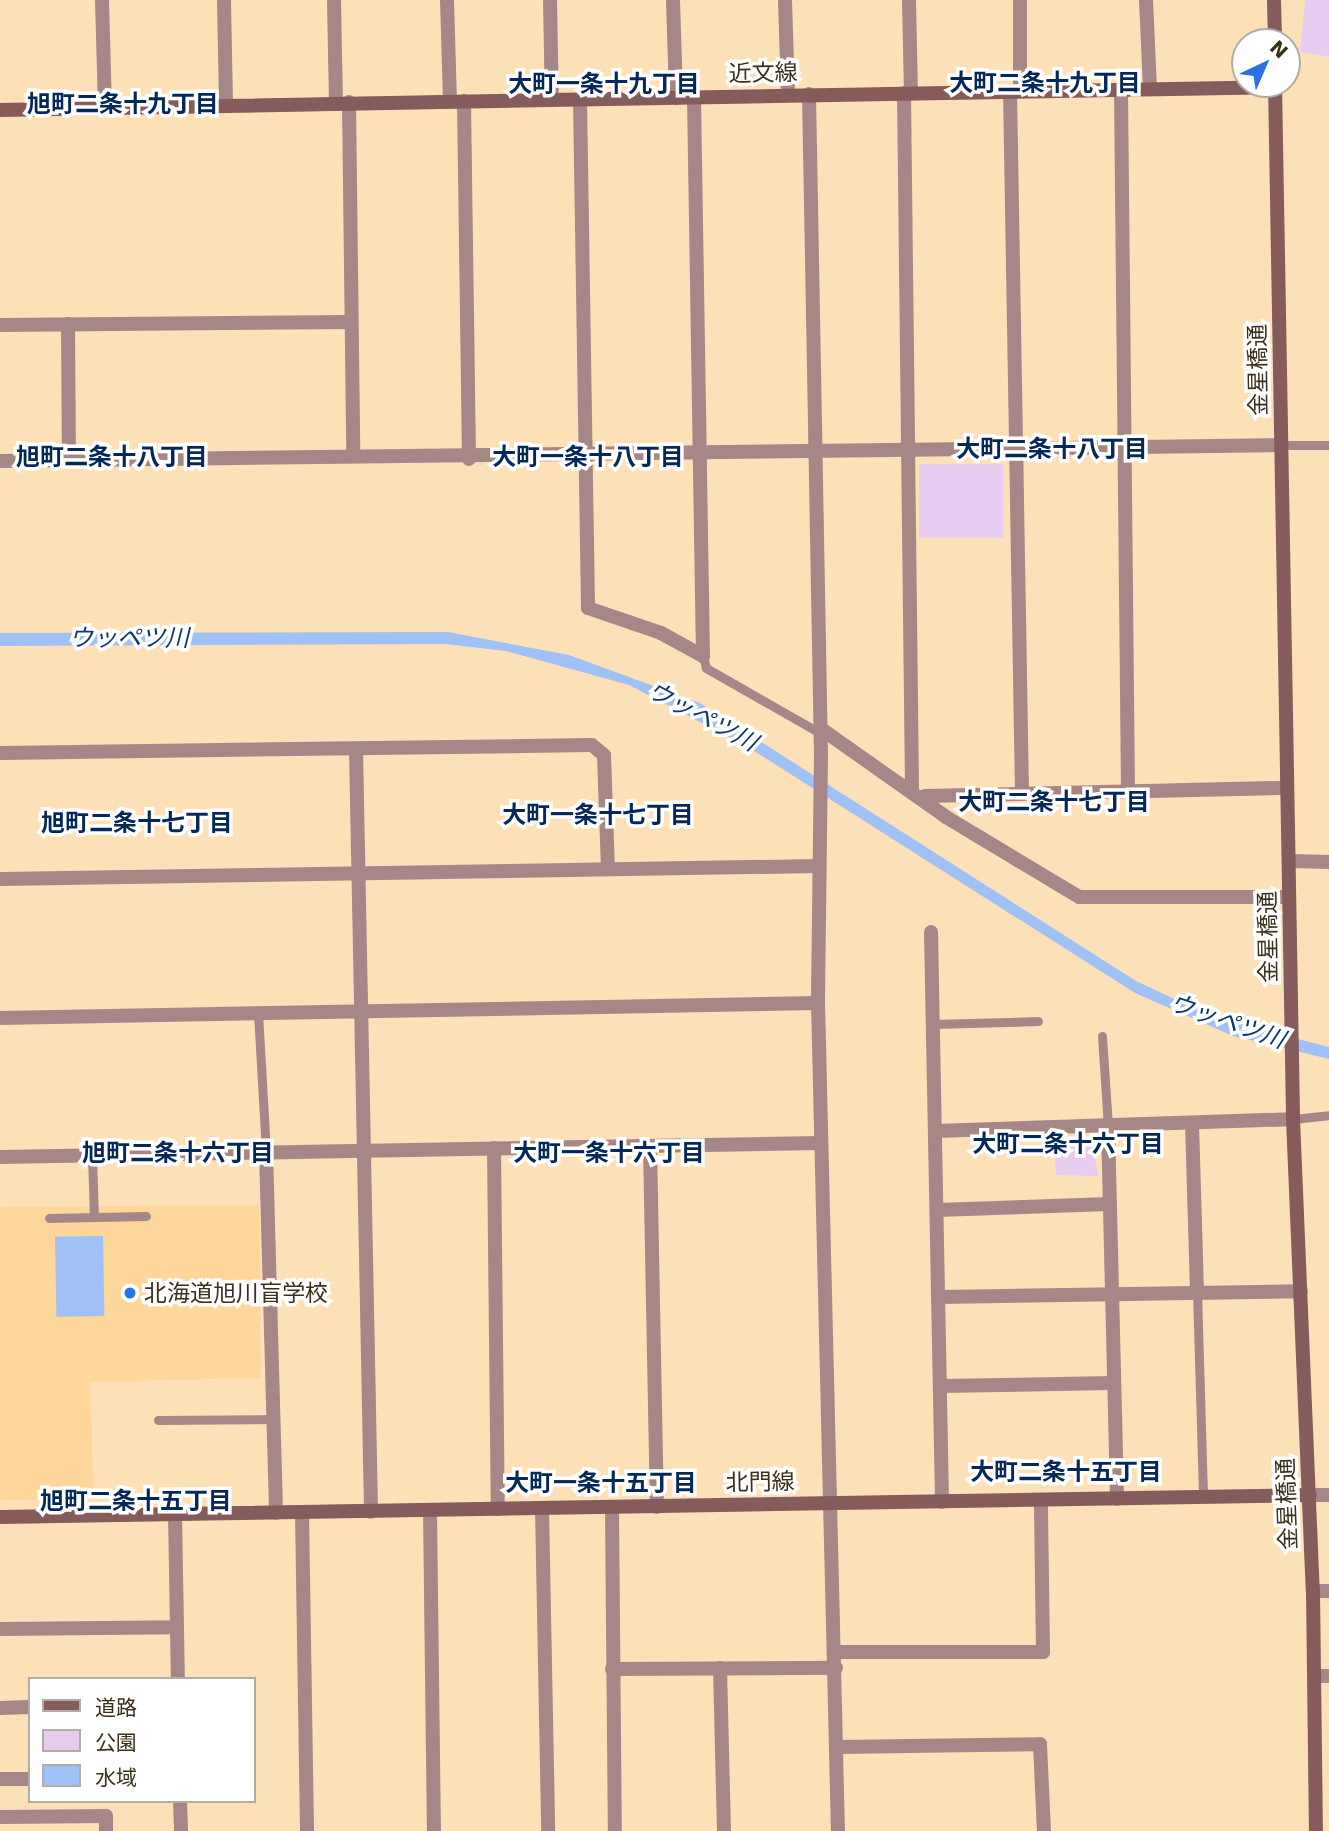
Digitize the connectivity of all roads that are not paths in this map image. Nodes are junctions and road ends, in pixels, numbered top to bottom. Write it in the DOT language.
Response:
graph roads {
  1 [pos="102,0"];
  2 [pos="224,0"];
  3 [pos="334,0"];
  4 [pos="447,0"];
  5 [pos="550,0"];
  6 [pos="673,0"];
  7 [pos="785,0"];
  8 [pos="909,0"];
  9 [pos="1020,0"];
  10 [pos="1146,0"];
  11 [pos="1274,0"];
  12 [pos="1275,28"];
  13 [pos="1231,86"];
  14 [pos="1121,89"];
  15 [pos="1150,89"];
  16 [pos="1015,91"];
  17 [pos="908,93"];
  18 [pos="808,94"];
  19 [pos="788,95"];
  20 [pos="694,97"];
  21 [pos="580,98"];
  22 [pos="676,98"];
  23 [pos="1275,98"];
  24 [pos="552,100"];
  25 [pos="457,101"];
  26 [pos="343,103"];
  27 [pos="226,105"];
  28 [pos="105,108"];
  29 [pos="0,110"];
  30 [pos="351,322"];
  31 [pos="68,324"];
  32 [pos="0,325"];
  33 [pos="1283,445"];
  34 [pos="1329,445"];
  35 [pos="1122,448"];
  36 [pos="1014,450"];
  37 [pos="909,452"];
  38 [pos="813,453"];
  39 [pos="354,454"];
  40 [pos="697,455"];
  41 [pos="584,457"];
  42 [pos="469,459"];
  43 [pos="69,460"];
  44 [pos="0,461"];
  45 [pos="703,656"];
  46 [pos="820,730"];
  47 [pos="356,749"];
  48 [pos="0,752"];
  49 [pos="1287,788"];
  50 [pos="1128,791"];
  51 [pos="919,792"];
  52 [pos="1022,793"];
  53 [pos="1289,861"];
  54 [pos="1329,862"];
  55 [pos="818,866"];
  56 [pos="608,867"];
  57 [pos="359,874"];
  58 [pos="0,879"];
  59 [pos="1289,897"];
  60 [pos="931,932"];
  61 [pos="818,1003"];
  62 [pos="363,1011"];
  63 [pos="258,1013"];
  64 [pos="0,1018"];
  65 [pos="1038,1021"];
  66 [pos="933,1024"];
  67 [pos="1102,1036"];
  68 [pos="1329,1115"];
  69 [pos="1293,1119"];
  70 [pos="1192,1123"];
  71 [pos="1108,1127"];
  72 [pos="936,1131"];
  73 [pos="821,1143"];
  74 [pos="650,1146"];
  75 [pos="494,1148"];
  76 [pos="365,1151"];
  77 [pos="265,1152"];
  78 [pos="92,1155"];
  79 [pos="0,1157"];
  80 [pos="1110,1204"];
  81 [pos="937,1210"];
  82 [pos="146,1216"];
  83 [pos="94,1217"];
  84 [pos="49,1218"];
  85 [pos="1301,1291"];
  86 [pos="1198,1292"];
  87 [pos="1112,1293"];
  88 [pos="939,1297"];
  89 [pos="1114,1383"];
  90 [pos="940,1386"];
  91 [pos="274,1419"];
  92 [pos="158,1420"];
  93 [pos="1310,1495"];
  94 [pos="1329,1495"];
  95 [pos="1203,1497"];
  96 [pos="1117,1499"];
  97 [pos="1041,1500"];
  98 [pos="942,1502"];
  99 [pos="829,1504"];
  100 [pos="612,1507"];
  101 [pos="657,1507"];
  102 [pos="542,1508"];
  103 [pos="498,1509"];
  104 [pos="430,1510"];
  105 [pos="302,1512"];
  106 [pos="370,1512"];
  107 [pos="276,1513"];
  108 [pos="175,1514"];
  109 [pos="0,1517"];
  110 [pos="1313,1591"];
  111 [pos="1329,1591"];
  112 [pos="177,1627"];
  113 [pos="0,1629"];
  114 [pos="835,1651"];
  115 [pos="720,1668"];
  116 [pos="836,1668"];
  117 [pos="612,1669"];
  118 [pos="1322,1676"];
  119 [pos="178,1677"];
  120 [pos="0,1707"];
  121 [pos="28,1707"];
  122 [pos="837,1747"];
  123 [pos="0,1779"];
  124 [pos="28,1779"];
  125 [pos="1322,1787"];
  126 [pos="180,1803"];
  127 [pos="0,1817"];
  128 [pos="106,1831"];
  129 [pos="181,1831"];
  130 [pos="307,1831"];
  131 [pos="435,1831"];
  132 [pos="548,1831"];
  133 [pos="615,1831"];
  134 [pos="724,1831"];
  135 [pos="838,1831"];
  136 [pos="1044,1831"];
  137 [pos="1316,1831"];
  1 -- 28 [label="street"];
  2 -- 27 [label="street"];
  3 -- 26 [label="street"];
  4 -- 25 [label="street"];
  5 -- 24 [label="street"];
  6 -- 22 [label="street"];
  7 -- 19 [label="street"];
  8 -- 17 [label="street"];
  9 -- 16 [label="street"];
  10 -- 15 [label="street"];
  11 -- 12 [label="street"];
  13 -- 15 [label="street, 近文線"];
  14 -- 15 [label="street, 近文線"];
  14 -- 16 [label="street, 近文線"];
  14 -- 35 [label="street"];
  16 -- 17 [label="street, 近文線"];
  16 -- 36 [label="street"];
  17 -- 18 [label="street, 近文線"];
  17 -- 37 [label="street"];
  18 -- 19 [label="street, 近文線"];
  18 -- 38 [label="street"];
  19 -- 20 [label="street, 近文線"];
  20 -- 22 [label="street, 近文線"];
  20 -- 40 [label="street"];
  21 -- 22 [label="street, 近文線"];
  21 -- 24 [label="street, 近文線"];
  21 -- 41 [label="street"];
  23 -- 33 [label="street, 金星橋通"];
  24 -- 25 [label="street, 近文線"];
  25 -- 26 [label="street, 近文線"];
  25 -- 42 [label="street"];
  26 -- 27 [label="street, 近文線"];
  26 -- 30 [label="street"];
  27 -- 28 [label="street, 近文線"];
  28 -- 29 [label="street, 近文線"];
  30 -- 31 [label="street"];
  30 -- 39 [label="street"];
  31 -- 32 [label="street"];
  31 -- 43 [label="street"];
  33 -- 34 [label="lane"];
  33 -- 35 [label="street"];
  33 -- 49 [label="street, 金星橋通"];
  35 -- 36 [label="street"];
  35 -- 50 [label="street"];
  36 -- 37 [label="street"];
  36 -- 52 [label="street"];
  37 -- 38 [label="street"];
  37 -- 51 [label="street"];
  38 -- 40 [label="street"];
  38 -- 46 [label="street"];
  39 -- 42 [label="street"];
  39 -- 43 [label="street"];
  40 -- 41 [label="street"];
  40 -- 45 [label="street"];
  41 -- 42 [label="street"];
  41 -- 45 [label="street"];
  43 -- 44 [label="street"];
  45 -- 46 [label="lane"];
  46 -- 51 [label="street"];
  46 -- 55 [label="street"];
  47 -- 48 [label="street"];
  47 -- 56 [label="street"];
  47 -- 57 [label="street"];
  49 -- 50 [label="street"];
  49 -- 53 [label="street, 金星橋通"];
  50 -- 52 [label="street"];
  51 -- 52 [label="street"];
  51 -- 59 [label="street"];
  53 -- 54 [label="street"];
  53 -- 59 [label="street, 金星橋通"];
  55 -- 56 [label="street"];
  55 -- 61 [label="street"];
  56 -- 57 [label="street"];
  57 -- 58 [label="street"];
  57 -- 62 [label="street"];
  59 -- 69 [label="street, 金星橋通"];
  60 -- 66 [label="street"];
  61 -- 62 [label="street"];
  61 -- 73 [label="street"];
  62 -- 63 [label="street"];
  62 -- 76 [label="street"];
  63 -- 64 [label="street"];
  63 -- 77 [label="lane"];
  65 -- 66 [label="lane"];
  66 -- 72 [label="street"];
  67 -- 71 [label="lane"];
  68 -- 69 [label="lane"];
  69 -- 70 [label="street"];
  69 -- 85 [label="street, 金星橋通"];
  70 -- 71 [label="street"];
  70 -- 86 [label="street"];
  71 -- 72 [label="street"];
  71 -- 80 [label="street"];
  72 -- 81 [label="street"];
  73 -- 74 [label="street"];
  73 -- 99 [label="street"];
  74 -- 75 [label="street"];
  74 -- 101 [label="street"];
  75 -- 76 [label="street"];
  75 -- 103 [label="street"];
  76 -- 77 [label="street"];
  76 -- 106 [label="street"];
  77 -- 78 [label="street"];
  77 -- 91 [label="street"];
  78 -- 79 [label="street"];
  78 -- 83 [label="lane"];
  80 -- 81 [label="street"];
  80 -- 87 [label="street"];
  81 -- 88 [label="street"];
  82 -- 83 [label="lane"];
  83 -- 84 [label="lane"];
  85 -- 86 [label="street"];
  85 -- 93 [label="street, 金星橋通"];
  86 -- 87 [label="street"];
  86 -- 95 [label="lane"];
  87 -- 88 [label="street"];
  87 -- 89 [label="street"];
  88 -- 90 [label="street"];
  89 -- 90 [label="street"];
  89 -- 96 [label="street"];
  90 -- 98 [label="street"];
  91 -- 92 [label="lane"];
  91 -- 107 [label="street"];
  93 -- 94 [label="street"];
  93 -- 95 [label="street, 北門線"];
  93 -- 110 [label="street, 金星橋通"];
  95 -- 96 [label="street, 北門線"];
  96 -- 97 [label="street, 北門線"];
  97 -- 98 [label="street, 北門線"];
  97 -- 114 [label="street"];
  98 -- 99 [label="street, 北門線"];
  99 -- 101 [label="street, 北門線"];
  99 -- 114 [label="street"];
  100 -- 101 [label="street, 北門線"];
  100 -- 102 [label="street, 北門線"];
  100 -- 117 [label="street"];
  102 -- 103 [label="street, 北門線"];
  102 -- 132 [label="street"];
  103 -- 104 [label="street, 北門線"];
  104 -- 106 [label="street, 北門線"];
  104 -- 131 [label="street"];
  105 -- 106 [label="street, 北門線"];
  105 -- 107 [label="street, 北門線"];
  105 -- 130 [label="street"];
  107 -- 108 [label="street, 北門線"];
  108 -- 109 [label="street, 北門線"];
  108 -- 112 [label="street"];
  110 -- 111 [label="street"];
  110 -- 118 [label="street, 金星橋通"];
  112 -- 113 [label="street"];
  112 -- 119 [label="street"];
  114 -- 116 [label="street"];
  115 -- 116 [label="street"];
  115 -- 117 [label="street"];
  115 -- 134 [label="street"];
  116 -- 122 [label="street"];
  117 -- 133 [label="street"];
  118 -- 125 [label="street, 金星橋通"];
  120 -- 121 [label="street"];
  122 -- 135 [label="street"];
  122 -- 136 [label="street"];
  123 -- 124 [label="street"];
  125 -- 137 [label="street, 金星橋通"];
  126 -- 129 [label="street"];
  127 -- 128 [label="street"];
}
